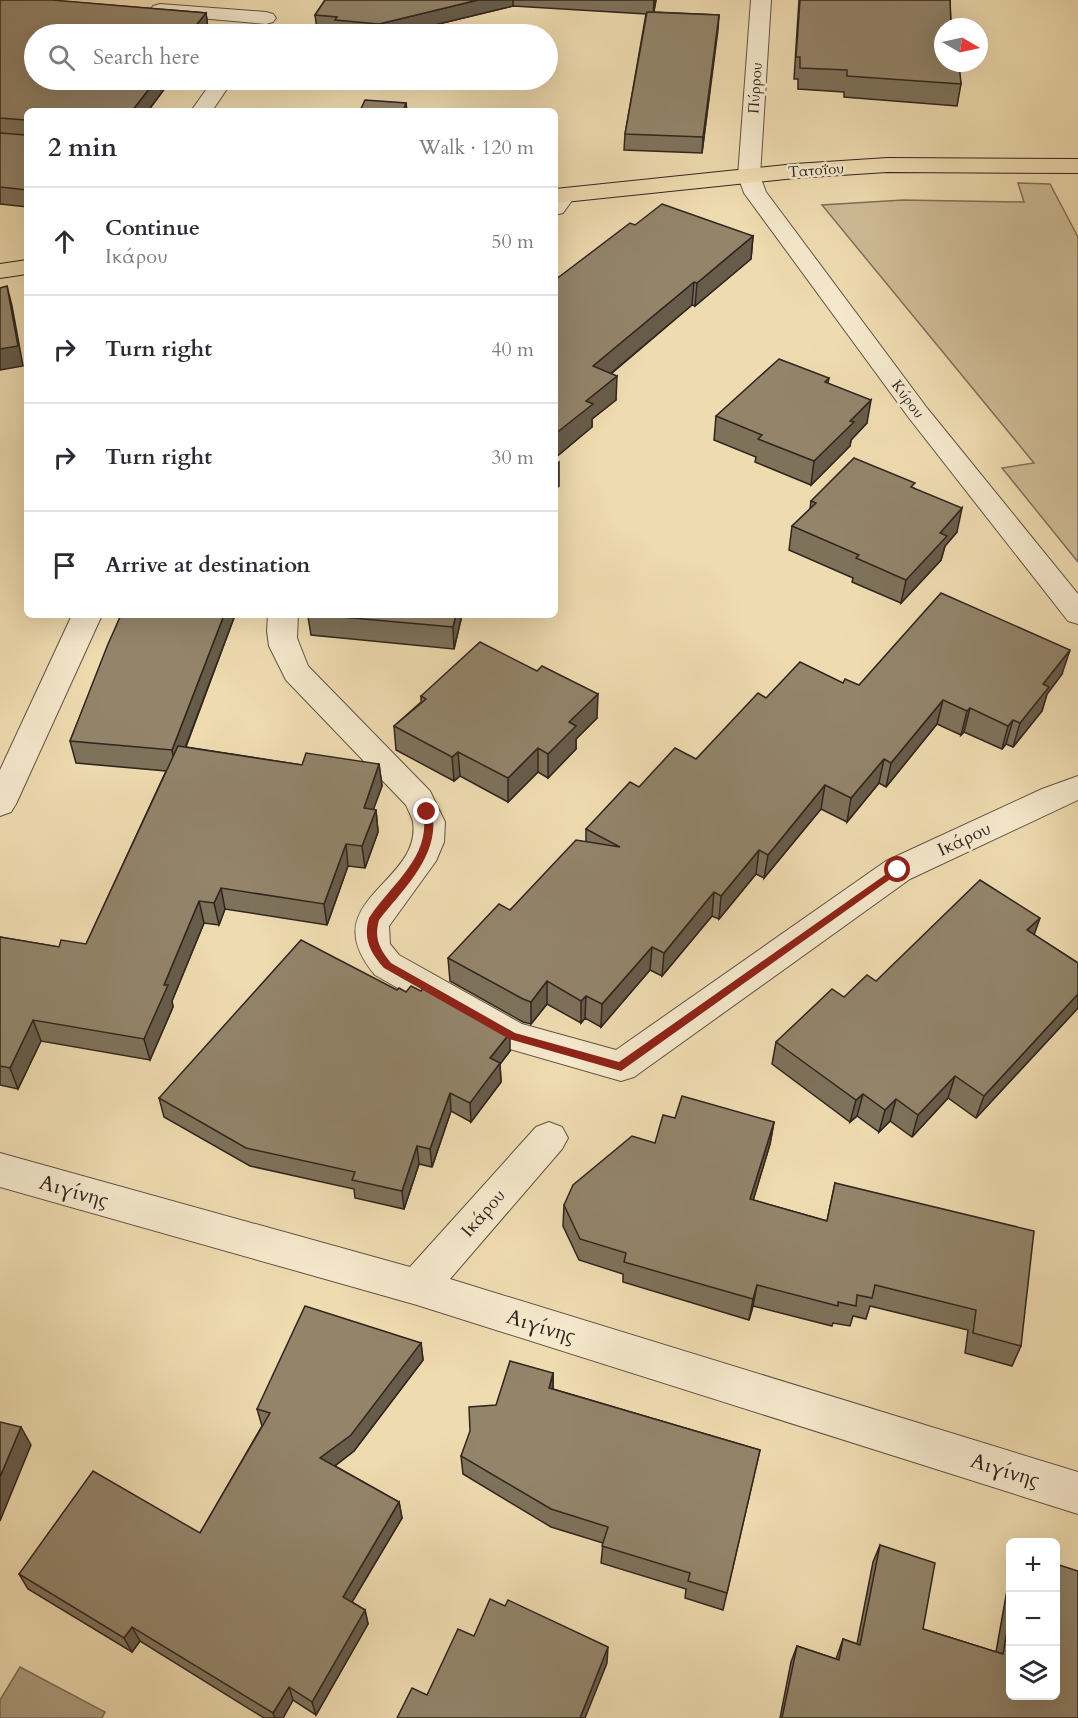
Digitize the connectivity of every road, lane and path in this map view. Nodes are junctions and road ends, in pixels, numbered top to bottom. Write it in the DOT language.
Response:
graph roads {
  1 [pos="279,0"];
  2 [pos="761,0"];
  3 [pos="140,8"];
  4 [pos="266,18"];
  5 [pos="262,24"];
  6 [pos="216,90"];
  7 [pos="203,108"];
  8 [pos="1078,166"];
  9 [pos="749,176"];
  10 [pos="558,200"];
  11 [pos="24,267"];
  12 [pos="0,271"];
  13 [pos="1078,614"];
  14 [pos="86,618"];
  15 [pos="282,618"];
  16 [pos="1078,788"];
  17 [pos="0,804"];
  18 [pos="549,1138"];
  19 [pos="0,1170"];
  20 [pos="417,1287"];
  21 [pos="1078,1493"];
  1 -- 4 [label="street"];
  2 -- 9 [label="street, Πύρρου"];
  3 -- 4 [label="street"];
  4 -- 5 [label="street"];
  6 -- 7 [label="street"];
  8 -- 9 [label="main road, Τατοΐου"];
  9 -- 10 [label="main road, Τατοΐου"];
  9 -- 13 [label="street, Κύρου"];
  11 -- 12 [label="main road"];
  14 -- 17 [label="street"];
  15 -- 16 [label="street, Ικάρου"];
  18 -- 20 [label="street, Ικάρου"];
  19 -- 20 [label="street, Αιγίνης"];
  20 -- 21 [label="street, Αιγίνης"];
}
